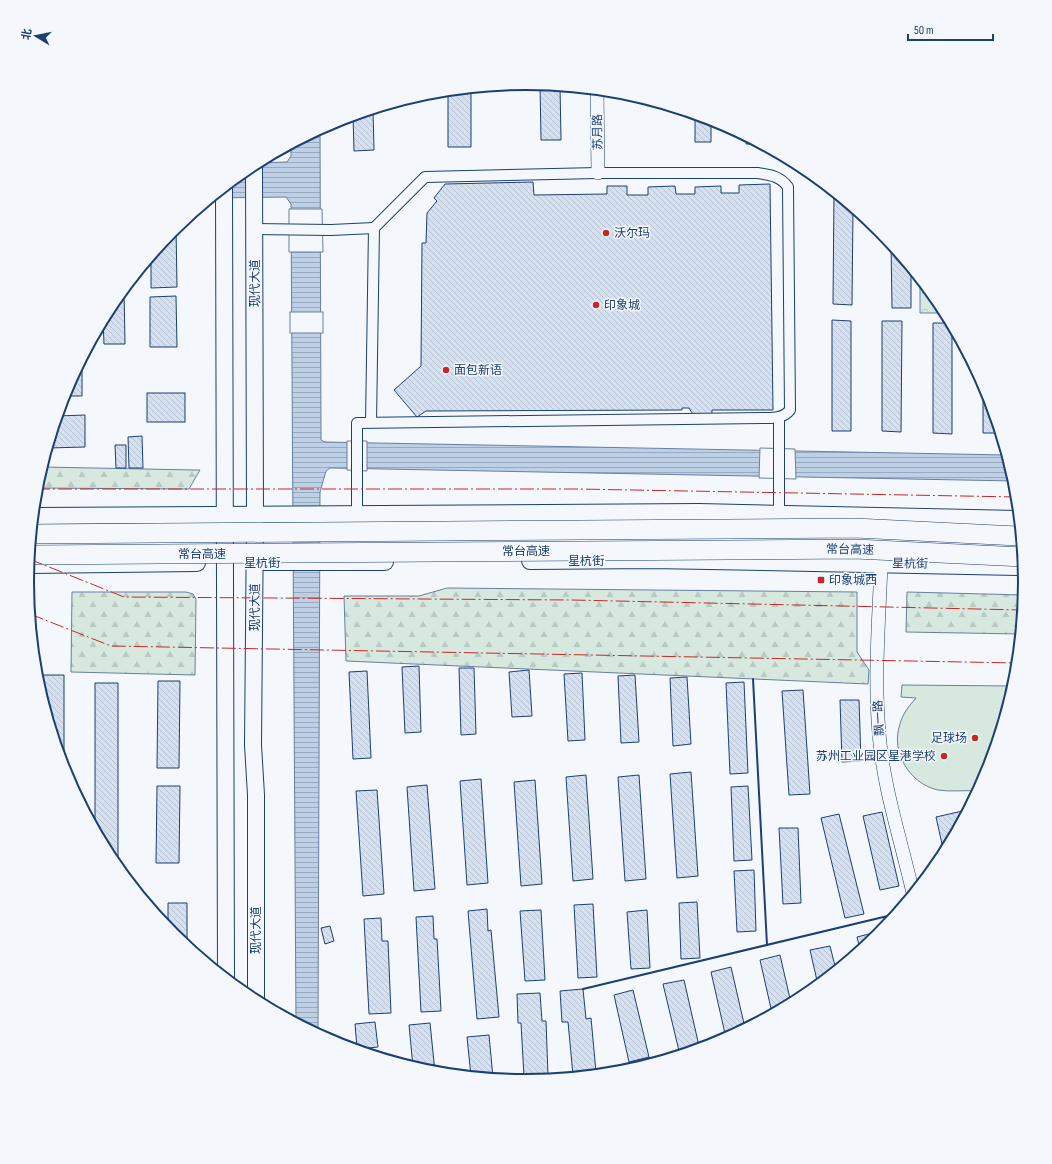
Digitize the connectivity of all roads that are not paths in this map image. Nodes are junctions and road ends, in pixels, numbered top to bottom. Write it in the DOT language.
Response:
graph roads {
  1 [pos="597,95"];
  2 [pos="254,172"];
  3 [pos="598,173"];
  4 [pos="224,194"];
  5 [pos="374,228"];
  6 [pos="254,229"];
  7 [pos="779,417"];
  8 [pos="371,423"];
  9 [pos="357,513"];
  10 [pos="779,513"];
  11 [pos="225,514"];
  12 [pos="255,514"];
  13 [pos="38,516"];
  14 [pos="1014,519"];
  15 [pos="37,534"];
  16 [pos="1016,536"];
  17 [pos="35,555"];
  18 [pos="1017,557"];
  19 [pos="255,562"];
  20 [pos="225,563"];
  21 [pos="881,564"];
  22 [pos="35,565"];
  23 [pos="1018,567"];
  24 [pos="912,886"];
  25 [pos="226,972"];
  26 [pos="256,993"];
  1 -- 3 [label="street, 苏月路"];
  2 -- 6 [label="main road, 现代大道"];
  3 -- 5 [label="street"];
  3 -- 7 [label="street"];
  4 -- 11 [label="main road"];
  5 -- 6 [label="street"];
  5 -- 8 [label="street"];
  6 -- 12 [label="main road, 现代大道"];
  7 -- 8 [label="street"];
  7 -- 10 [label="street"];
  8 -- 9 [label="street"];
  9 -- 10 [label="main road"];
  9 -- 12 [label="main road"];
  10 -- 14 [label="main road"];
  11 -- 12 [label="main road"];
  11 -- 13 [label="main road"];
  11 -- 20 [label="main road"];
  12 -- 19 [label="main road, 现代大道"];
  15 -- 16 [label="highway, 常台高速, bridge"];
  17 -- 18 [label="highway, 常台高速, bridge"];
  19 -- 20 [label="main road, 星杭街"];
  19 -- 21 [label="main road, 星杭街"];
  19 -- 26 [label="main road, 现代大道"];
  20 -- 22 [label="main road, 星杭街"];
  20 -- 25 [label="main road"];
  21 -- 23 [label="main road, 星杭街"];
  21 -- 24 [label="street, 飘一路"];
}
